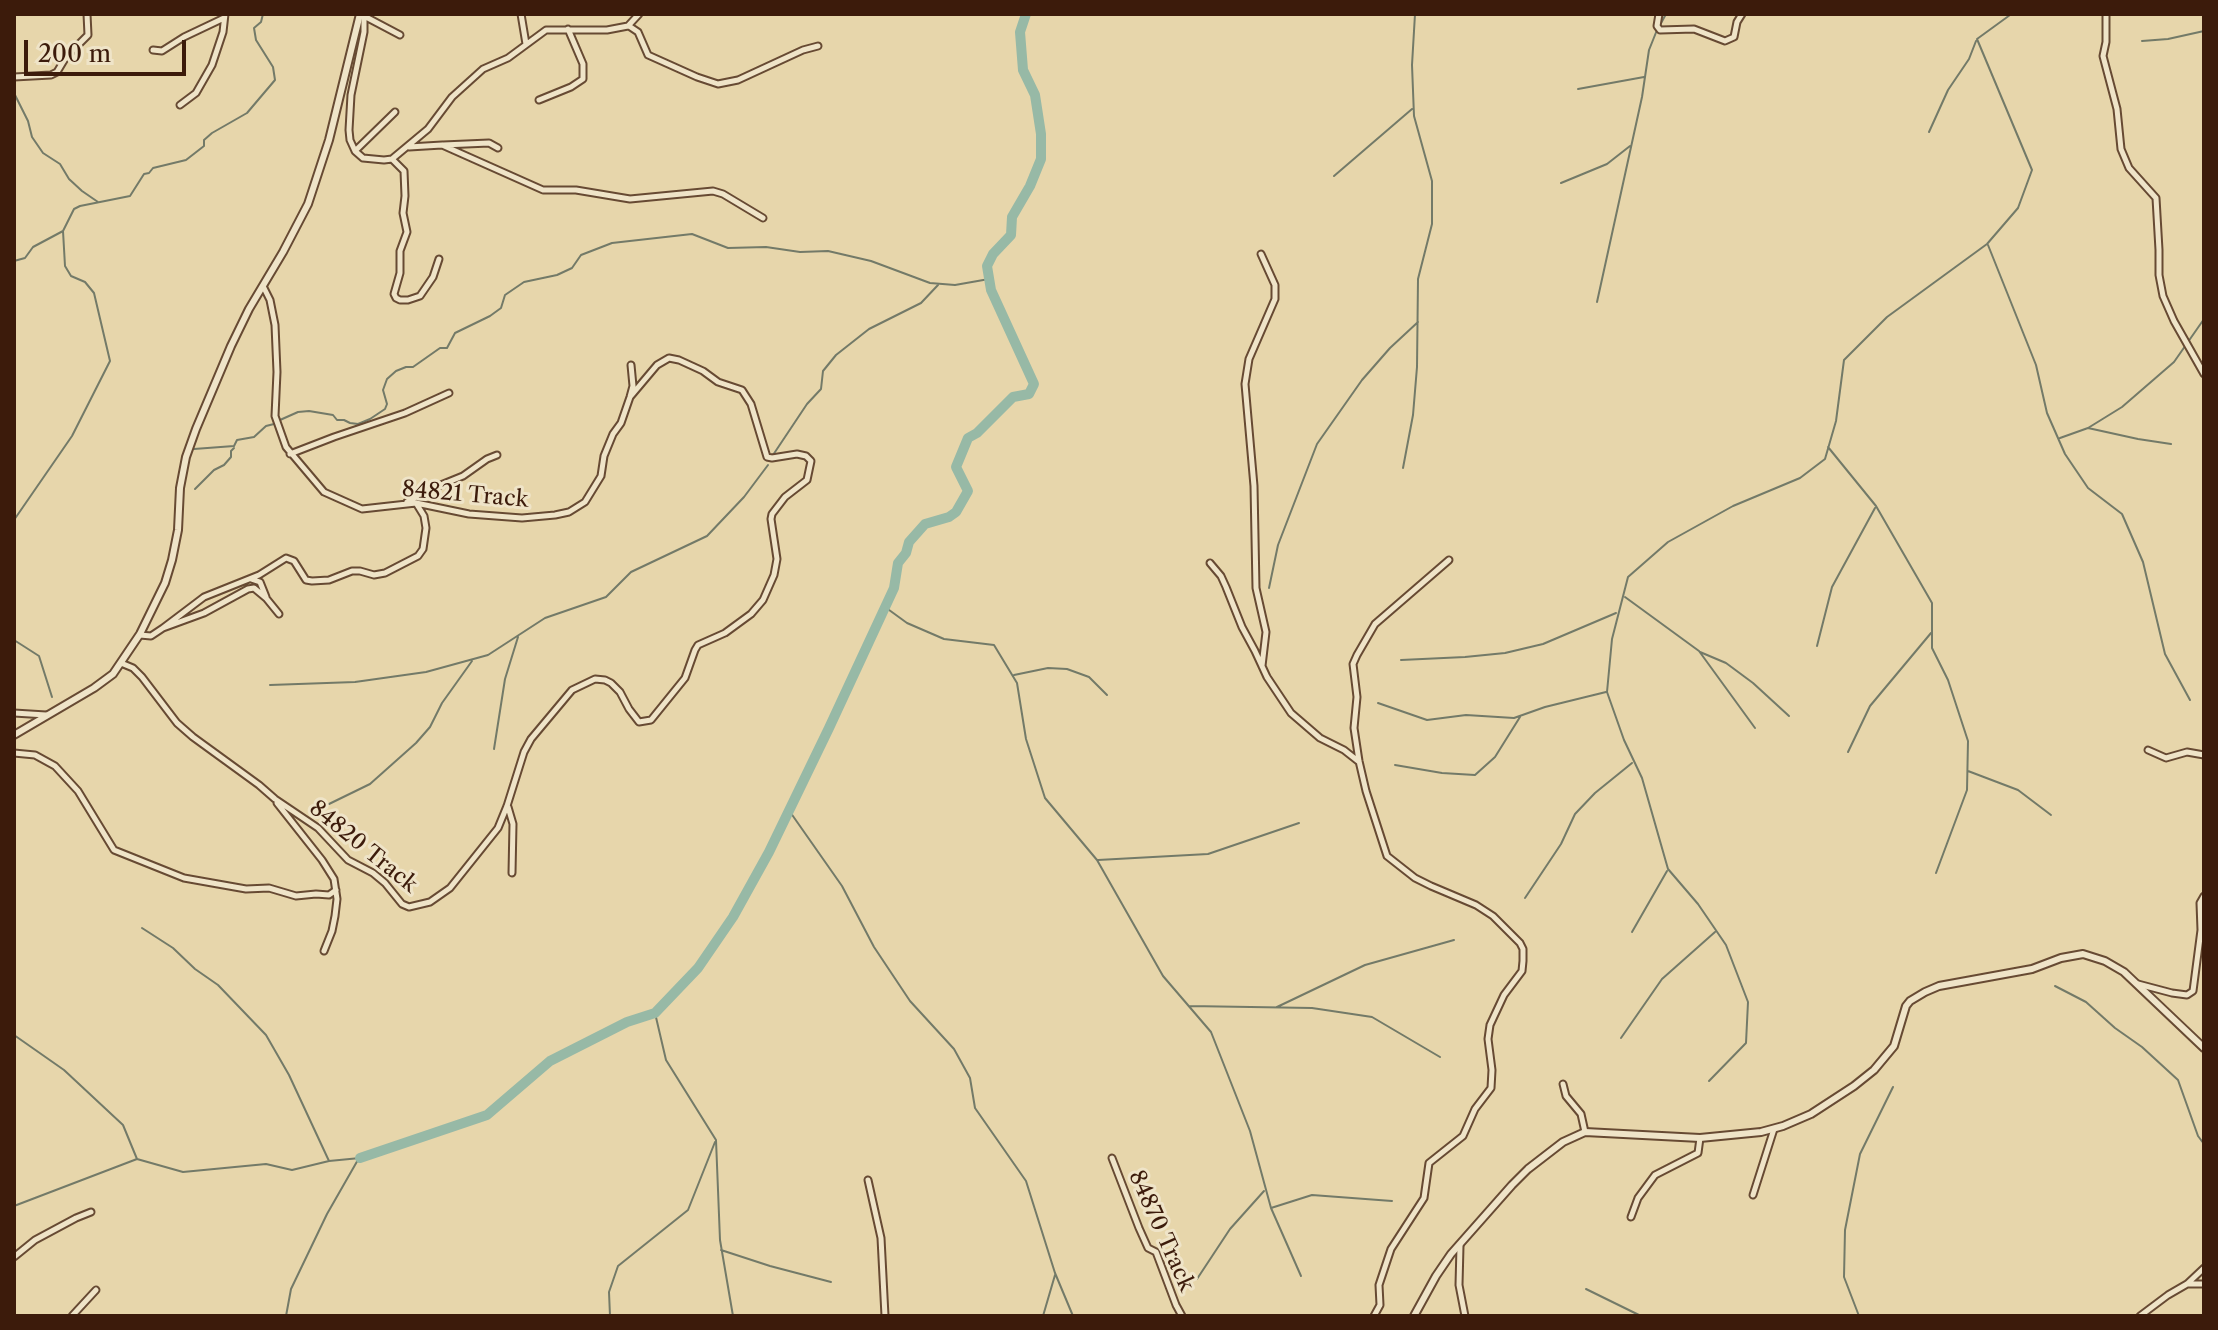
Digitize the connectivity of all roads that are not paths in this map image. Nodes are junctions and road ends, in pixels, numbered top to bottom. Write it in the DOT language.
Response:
graph roads {
  1 [pos="87,14"];
  2 [pos="521,14"];
  3 [pos="639,14"];
  4 [pos="1659,14"];
  5 [pos="1742,14"];
  6 [pos="2106,14"];
  7 [pos="363,15"];
  8 [pos="225,16"];
  9 [pos="628,26"];
  10 [pos="568,29"];
  11 [pos="400,35"];
  12 [pos="526,45"];
  13 [pos="818,46"];
  14 [pos="153,50"];
  15 [pos="14,77"];
  16 [pos="539,100"];
  17 [pos="180,105"];
  18 [pos="395,112"];
  19 [pos="442,145"];
  20 [pos="408,147"];
  21 [pos="498,148"];
  22 [pos="355,151"];
  23 [pos="392,159"];
  24 [pos="763,218"];
  25 [pos="1261,254"];
  26 [pos="439,259"];
  27 [pos="263,286"];
  28 [pos="631,365"];
  29 [pos="2204,374"];
  30 [pos="449,393"];
  31 [pos="630,397"];
  32 [pos="290,454"];
  33 [pos="497,455"];
  34 [pos="406,502"];
  35 [pos="416,503"];
  36 [pos="1449,560"];
  37 [pos="1210,563"];
  38 [pos="251,579"];
  39 [pos="266,598"];
  40 [pos="279,614"];
  41 [pos="163,628"];
  42 [pos="140,635"];
  43 [pos="121,663"];
  44 [pos="1262,666"];
  45 [pos="14,713"];
  46 [pos="47,715"];
  47 [pos="14,735"];
  48 [pos="2148,750"];
  49 [pos="14,753"];
  50 [pos="2204,755"];
  51 [pos="1359,761"];
  52 [pos="275,799"];
  53 [pos="507,806"];
  54 [pos="512,873"];
  55 [pos="336,890"];
  56 [pos="2204,896"];
  57 [pos="324,951"];
  58 [pos="2134,983"];
  59 [pos="2204,1048"];
  60 [pos="1563,1084"];
  61 [pos="1774,1129"];
  62 [pos="1585,1132"];
  63 [pos="1700,1138"];
  64 [pos="1112,1158"];
  65 [pos="868,1180"];
  66 [pos="1753,1195"];
  67 [pos="91,1212"];
  68 [pos="1631,1217"];
  69 [pos="1460,1246"];
  70 [pos="14,1257"];
  71 [pos="2204,1268"];
  72 [pos="2187,1284"];
  73 [pos="2204,1284"];
  74 [pos="96,1290"];
  75 [pos="72,1316"];
  76 [pos="885,1316"];
  77 [pos="1182,1316"];
  78 [pos="1374,1316"];
  79 [pos="1414,1316"];
  80 [pos="1465,1316"];
  81 [pos="2140,1316"];
  1 -- 15 [label="street"];
  2 -- 12 [label="street"];
  3 -- 9 [label="street"];
  4 -- 5 [label="street"];
  6 -- 29 [label="street"];
  7 -- 11 [label="street"];
  7 -- 22 [label="street"];
  7 -- 27 [label="street"];
  8 -- 14 [label="street"];
  8 -- 17 [label="street"];
  9 -- 10 [label="street"];
  9 -- 13 [label="street"];
  10 -- 12 [label="street"];
  10 -- 16 [label="street"];
  12 -- 20 [label="street"];
  18 -- 22 [label="street"];
  19 -- 20 [label="street"];
  19 -- 21 [label="street"];
  19 -- 24 [label="street"];
  20 -- 23 [label="street"];
  22 -- 23 [label="street"];
  23 -- 26 [label="street"];
  25 -- 44 [label="street"];
  27 -- 32 [label="street, 84821 Track"];
  27 -- 42 [label="street"];
  28 -- 31 [label="street, 84821 Track"];
  30 -- 32 [label="street"];
  31 -- 35 [label="street, 84821 Track"];
  31 -- 53 [label="street, 84820 Track"];
  32 -- 34 [label="street, 84821 Track"];
  33 -- 34 [label="street"];
  34 -- 35 [label="street, 84821 Track"];
  35 -- 38 [label="street"];
  36 -- 51 [label="street"];
  37 -- 44 [label="street"];
  38 -- 39 [label="street"];
  38 -- 41 [label="street"];
  39 -- 40 [label="street"];
  39 -- 41 [label="street"];
  41 -- 42 [label="street"];
  42 -- 43 [label="street"];
  43 -- 46 [label="street"];
  43 -- 52 [label="street, 84820 Track"];
  44 -- 51 [label="street"];
  45 -- 46 [label="street"];
  46 -- 47 [label="street"];
  48 -- 50 [label="street"];
  49 -- 55 [label="street"];
  51 -- 78 [label="street"];
  52 -- 53 [label="street, 84820 Track"];
  52 -- 55 [label="street"];
  53 -- 54 [label="street"];
  55 -- 57 [label="street"];
  56 -- 58 [label="street"];
  58 -- 59 [label="street"];
  58 -- 61 [label="street"];
  60 -- 62 [label="street"];
  61 -- 63 [label="street"];
  61 -- 66 [label="street"];
  62 -- 63 [label="street"];
  62 -- 69 [label="street"];
  63 -- 68 [label="street"];
  64 -- 77 [label="street, 84870 Track"];
  65 -- 76 [label="street"];
  67 -- 70 [label="street"];
  69 -- 79 [label="street"];
  69 -- 80 [label="street"];
  71 -- 72 [label="street"];
  72 -- 73 [label="street"];
  72 -- 81 [label="street"];
  74 -- 75 [label="street"];
}
